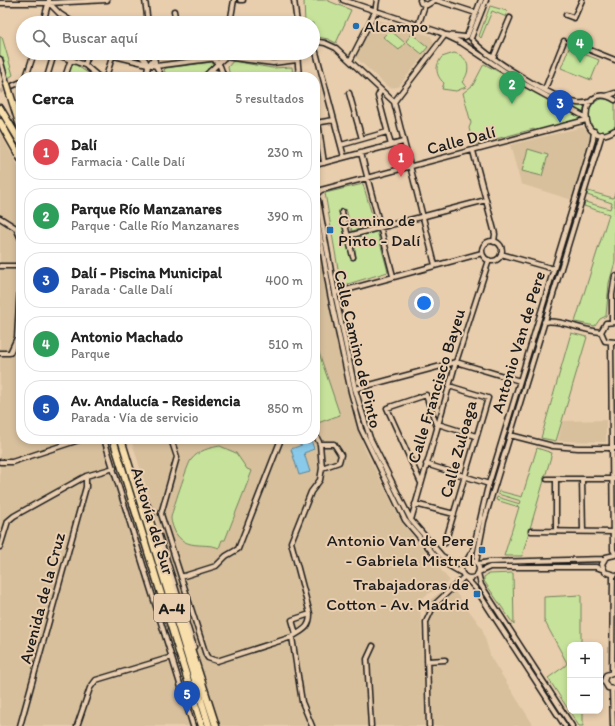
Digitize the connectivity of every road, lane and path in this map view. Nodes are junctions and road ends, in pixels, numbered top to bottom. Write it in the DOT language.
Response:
graph roads {
  1 [pos="107,0"];
  2 [pos="145,0"];
  3 [pos="234,0"];
  4 [pos="291,0"];
  5 [pos="294,0"];
  6 [pos="343,0"];
  7 [pos="377,0"];
  8 [pos="420,0"];
  9 [pos="435,0"];
  10 [pos="481,0"];
  11 [pos="486,0"];
  12 [pos="582,0"];
  13 [pos="94,1"];
  14 [pos="352,1"];
  15 [pos="49,2"];
  16 [pos="0,3"];
  17 [pos="425,5"];
  18 [pos="174,11"];
  19 [pos="375,12"];
  20 [pos="476,12"];
  21 [pos="566,15"];
  22 [pos="45,16"];
  23 [pos="63,16"];
  24 [pos="147,16"];
  25 [pos="175,16"];
  26 [pos="231,16"];
  27 [pos="296,16"];
  28 [pos="510,18"];
  29 [pos="418,26"];
  30 [pos="445,35"];
  31 [pos="469,38"];
  32 [pos="564,41"];
  33 [pos="320,42"];
  34 [pos="462,43"];
  35 [pos="575,44"];
  36 [pos="468,47"];
  37 [pos="493,58"];
  38 [pos="0,59"];
  39 [pos="32,60"];
  40 [pos="51,60"];
  41 [pos="70,60"];
  42 [pos="72,60"];
  43 [pos="86,60"];
  44 [pos="111,60"];
  45 [pos="130,60"];
  46 [pos="145,60"];
  47 [pos="151,60"];
  48 [pos="154,60"];
  49 [pos="200,60"];
  50 [pos="215,60"];
  51 [pos="221,60"];
  52 [pos="255,60"];
  53 [pos="297,60"];
  54 [pos="318,60"];
  55 [pos="615,60"];
  56 [pos="350,61"];
  57 [pos="218,64"];
  58 [pos="85,65"];
  59 [pos="148,66"];
  60 [pos="156,66"];
  61 [pos="210,71"];
  62 [pos="28,72"];
  63 [pos="48,72"];
  64 [pos="66,72"];
  65 [pos="93,72"];
  66 [pos="108,72"];
  67 [pos="147,72"];
  68 [pos="159,72"];
  69 [pos="214,72"];
  70 [pos="222,72"];
  71 [pos="298,72"];
  72 [pos="16,83"];
  73 [pos="10,85"];
  74 [pos="545,89"];
  75 [pos="381,90"];
  76 [pos="349,93"];
  77 [pos="615,94"];
  78 [pos="604,97"];
  79 [pos="615,100"];
  80 [pos="592,101"];
  81 [pos="394,102"];
  82 [pos="1,109"];
  83 [pos="16,113"];
  84 [pos="585,118"];
  85 [pos="334,120"];
  86 [pos="0,122"];
  87 [pos="320,122"];
  88 [pos="615,130"];
  89 [pos="594,131"];
  90 [pos="387,132"];
  91 [pos="16,134"];
  92 [pos="602,134"];
  93 [pos="362,138"];
  94 [pos="320,142"];
  95 [pos="403,142"];
  96 [pos="341,145"];
  97 [pos="391,145"];
  98 [pos="16,150"];
  99 [pos="473,151"];
  100 [pos="361,153"];
  101 [pos="344,157"];
  102 [pos="324,163"];
  103 [pos="320,164"];
  104 [pos="409,168"];
  105 [pos="368,179"];
  106 [pos="320,191"];
  107 [pos="486,200"];
  108 [pos="342,212"];
  109 [pos="320,214"];
  110 [pos="421,216"];
  111 [pos="0,218"];
  112 [pos="380,227"];
  113 [pos="16,228"];
  114 [pos="320,236"];
  115 [pos="348,236"];
  116 [pos="494,242"];
  117 [pos="482,254"];
  118 [pos="501,254"];
  119 [pos="353,257"];
  120 [pos="488,260"];
  121 [pos="435,265"];
  122 [pos="0,266"];
  123 [pos="16,268"];
  124 [pos="554,269"];
  125 [pos="393,276"];
  126 [pos="615,276"];
  127 [pos="335,293"];
  128 [pos="546,315"];
  129 [pos="551,321"];
  130 [pos="544,322"];
  131 [pos="614,322"];
  132 [pos="601,332"];
  133 [pos="16,340"];
  134 [pos="613,343"];
  135 [pos="0,353"];
  136 [pos="456,362"];
  137 [pos="520,381"];
  138 [pos="449,386"];
  139 [pos="355,390"];
  140 [pos="613,391"];
  141 [pos="613,417"];
  142 [pos="437,426"];
  143 [pos="510,435"];
  144 [pos="476,436"];
  145 [pos="67,444"];
  146 [pos="106,444"];
  147 [pos="115,444"];
  148 [pos="124,444"];
  149 [pos="173,444"];
  150 [pos="279,444"];
  151 [pos="320,444"];
  152 [pos="614,448"];
  153 [pos="0,462"];
  154 [pos="426,464"];
  155 [pos="114,468"];
  156 [pos="322,468"];
  157 [pos="466,475"];
  158 [pos="86,476"];
  159 [pos="547,479"];
  160 [pos="556,479"];
  161 [pos="582,479"];
  162 [pos="614,479"];
  163 [pos="421,483"];
  164 [pos="489,484"];
  165 [pos="136,490"];
  166 [pos="143,497"];
  167 [pos="415,504"];
  168 [pos="614,504"];
  169 [pos="454,514"];
  170 [pos="410,520"];
  171 [pos="531,531"];
  172 [pos="556,531"];
  173 [pos="582,531"];
  174 [pos="613,532"];
  175 [pos="159,535"];
  176 [pos="445,543"];
  177 [pos="0,547"];
  178 [pos="614,552"];
  179 [pos="604,560"];
  180 [pos="465,561"];
  181 [pos="477,563"];
  182 [pos="604,570"];
  183 [pos="460,572"];
  184 [pos="478,573"];
  185 [pos="614,575"];
  186 [pos="181,577"];
  187 [pos="465,577"];
  188 [pos="310,614"];
  189 [pos="296,634"];
  190 [pos="292,637"];
  191 [pos="373,646"];
  192 [pos="172,657"];
  193 [pos="445,660"];
  194 [pos="427,661"];
  195 [pos="614,672"];
  196 [pos="614,689"];
  197 [pos="20,726"];
  198 [pos="77,726"];
  199 [pos="193,726"];
  200 [pos="202,726"];
  201 [pos="209,726"];
  202 [pos="217,726"];
  203 [pos="312,726"];
  204 [pos="371,726"];
  205 [pos="429,726"];
  206 [pos="565,726"];
  207 [pos="572,726"];
  208 [pos="613,726"];
  1 -- 13 [label="street"];
  2 -- 24 [label="street"];
  3 -- 26 [label="street"];
  4 -- 5 [label="street"];
  5 -- 27 [label="street"];
  6 -- 14 [label="street"];
  7 -- 19 [label="street"];
  8 -- 17 [label="street"];
  9 -- 17 [label="street"];
  9 -- 20 [label="street"];
  10 -- 20 [label="street"];
  11 -- 31 [label="street"];
  12 -- 21 [label="street"];
  13 -- 15 [label="street"];
  14 -- 19 [label="street"];
  15 -- 16 [label="street"];
  15 -- 22 [label="street"];
  15 -- 23 [label="street"];
  17 -- 29 [label="street"];
  18 -- 25 [label="street"];
  19 -- 29 [label="street"];
  19 -- 56 [label="street"];
  20 -- 31 [label="street"];
  28 -- 37 [label="street"];
  29 -- 30 [label="street"];
  30 -- 31 [label="street"];
  30 -- 34 [label="street"];
  30 -- 81 [label="street"];
  31 -- 34 [label="street"];
  31 -- 36 [label="street"];
  31 -- 37 [label="street"];
  32 -- 74 [label="street"];
  33 -- 56 [label="street"];
  34 -- 36 [label="street"];
  35 -- 55 [label="street"];
  36 -- 84 [label="street"];
  37 -- 74 [label="street"];
  38 -- 73 [label="street"];
  39 -- 62 [label="street"];
  40 -- 63 [label="street"];
  41 -- 64 [label="street"];
  42 -- 58 [label="street"];
  43 -- 58 [label="street"];
  44 -- 66 [label="street"];
  45 -- 59 [label="street"];
  46 -- 59 [label="street"];
  47 -- 59 [label="street"];
  48 -- 60 [label="street"];
  49 -- 60 [label="street"];
  50 -- 57 [label="street"];
  51 -- 57 [label="street"];
  52 -- 53 [label="street"];
  53 -- 71 [label="street"];
  54 -- 85 [label="street"];
  56 -- 75 [label="street"];
  57 -- 61 [label="street"];
  57 -- 70 [label="street"];
  58 -- 65 [label="street"];
  59 -- 60 [label="street"];
  59 -- 67 [label="street"];
  60 -- 68 [label="street"];
  61 -- 69 [label="street"];
  72 -- 73 [label="street"];
  73 -- 83 [label="highway, bridge"];
  74 -- 80 [label="street"];
  75 -- 81 [label="street"];
  75 -- 90 [label="street"];
  76 -- 93 [label="street"];
  77 -- 78 [label="street"];
  78 -- 79 [label="street"];
  78 -- 80 [label="street"];
  80 -- 84 [label="street"];
  81 -- 95 [label="street"];
  82 -- 91 [label="highway"];
  84 -- 89 [label="street"];
  84 -- 99 [label="street, Calle Dalí"];
  85 -- 87 [label="street"];
  85 -- 96 [label="street"];
  86 -- 98 [label="highway"];
  88 -- 92 [label="street"];
  89 -- 92 [label="street"];
  89 -- 124 [label="street, Antonio Van de Pere"];
  90 -- 93 [label="street"];
  90 -- 97 [label="street"];
  92 -- 128 [label="street, Antonio Van de Pere"];
  93 -- 96 [label="street"];
  94 -- 102 [label="street"];
  95 -- 97 [label="street"];
  95 -- 104 [label="street"];
  96 -- 101 [label="street"];
  97 -- 100 [label="street"];
  99 -- 104 [label="street, Calle Dalí"];
  99 -- 107 [label="street"];
  100 -- 101 [label="street"];
  100 -- 105 [label="street"];
  101 -- 102 [label="street"];
  102 -- 103 [label="street"];
  104 -- 105 [label="street, Calle Dalí"];
  104 -- 110 [label="street"];
  105 -- 106 [label="street, Calle Dalí"];
  105 -- 112 [label="street"];
  107 -- 110 [label="street"];
  107 -- 116 [label="street"];
  108 -- 115 [label="street"];
  109 -- 127 [label="street, Calle Camino de Pinto"];
  110 -- 112 [label="street"];
  110 -- 121 [label="street"];
  111 -- 113 [label="street"];
  112 -- 115 [label="street"];
  112 -- 125 [label="street"];
  114 -- 183 [label="street, Calle Camino de Pinto"];
  115 -- 119 [label="street"];
  116 -- 117 [label="street"];
  116 -- 118 [label="street"];
  117 -- 120 [label="street"];
  117 -- 121 [label="street"];
  118 -- 120 [label="street"];
  118 -- 124 [label="street"];
  120 -- 136 [label="street, Calle Francisco Bayeu"];
  121 -- 125 [label="street"];
  122 -- 123 [label="street"];
  124 -- 137 [label="street, Antonio Van de Pere"];
  125 -- 127 [label="street"];
  126 -- 131 [label="street"];
  127 -- 139 [label="street, Calle Camino de Pinto"];
  128 -- 129 [label="street"];
  128 -- 130 [label="street, Antonio Van de Pere"];
  129 -- 130 [label="street"];
  129 -- 132 [label="street"];
  130 -- 143 [label="street, Antonio Van de Pere"];
  131 -- 132 [label="street"];
  132 -- 134 [label="street"];
  133 -- 135 [label="street"];
  134 -- 140 [label="street"];
  136 -- 137 [label="street"];
  136 -- 138 [label="street, Calle Francisco Bayeu"];
  136 -- 139 [label="street"];
  137 -- 164 [label="street, Antonio Van de Pere"];
  138 -- 142 [label="street, Calle Francisco Bayeu"];
  138 -- 144 [label="street, Calle Zuloaga"];
  139 -- 170 [label="street, Calle Camino de Pinto"];
  140 -- 141 [label="street"];
  141 -- 152 [label="street"];
  142 -- 144 [label="street"];
  142 -- 154 [label="street, Calle Francisco Bayeu"];
  142 -- 163 [label="street"];
  143 -- 152 [label="street"];
  143 -- 181 [label="street, Antonio Van de Pere"];
  144 -- 157 [label="street, Calle Zuloaga"];
  145 -- 153 [label="street"];
  146 -- 155 [label="street"];
  147 -- 200 [label="highway, Autovía del Sur / A-4"];
  148 -- 165 [label="highway, Autovía del Sur / A-4"];
  149 -- 186 [label="street"];
  150 -- 186 [label="street"];
  151 -- 156 [label="street"];
  151 -- 156 [label="street"];
  152 -- 162 [label="street"];
  154 -- 157 [label="street"];
  154 -- 163 [label="street, Calle Francisco Bayeu"];
  155 -- 158 [label="street"];
  155 -- 192 [label="street"];
  156 -- 188 [label="street"];
  157 -- 164 [label="street"];
  157 -- 169 [label="street, Calle Zuloaga"];
  158 -- 177 [label="street"];
  158 -- 197 [label="street, Avenida de la Cruz"];
  159 -- 160 [label="street"];
  160 -- 161 [label="street"];
  160 -- 172 [label="street"];
  161 -- 162 [label="street"];
  161 -- 173 [label="street"];
  162 -- 168 [label="street"];
  163 -- 167 [label="street, Calle Francisco Bayeu"];
  164 -- 180 [label="street, Antonio Van de Pere"];
  165 -- 166 [label="highway"];
  165 -- 201 [label="highway, Autovía del Sur / A-4"];
  166 -- 175 [label="highway"];
  166 -- 202 [label="highway"];
  167 -- 169 [label="street"];
  167 -- 170 [label="street, Calle Francisco Bayeu"];
  168 -- 174 [label="street"];
  169 -- 176 [label="street, Calle Zuloaga"];
  170 -- 180 [label="street, Calle Camino de Pinto"];
  171 -- 172 [label="street"];
  172 -- 173 [label="street"];
  173 -- 174 [label="street"];
  174 -- 178 [label="street"];
  175 -- 202 [label="street"];
  178 -- 179 [label="street"];
  179 -- 181 [label="street"];
  179 -- 182 [label="street"];
  180 -- 181 [label="street"];
  180 -- 183 [label="street"];
  181 -- 184 [label="street"];
  182 -- 184 [label="street"];
  182 -- 185 [label="street"];
  183 -- 187 [label="street"];
  184 -- 187 [label="street"];
  184 -- 207 [label="street"];
  185 -- 195 [label="street"];
  186 -- 190 [label="street"];
  187 -- 194 [label="street"];
  187 -- 206 [label="street"];
  188 -- 189 [label="street"];
  188 -- 189 [label="street"];
  189 -- 190 [label="street"];
  190 -- 203 [label="street"];
  191 -- 204 [label="street"];
  192 -- 198 [label="street"];
  192 -- 199 [label="street"];
  193 -- 194 [label="street"];
  194 -- 205 [label="street"];
  195 -- 196 [label="street"];
  196 -- 208 [label="street"];
}
